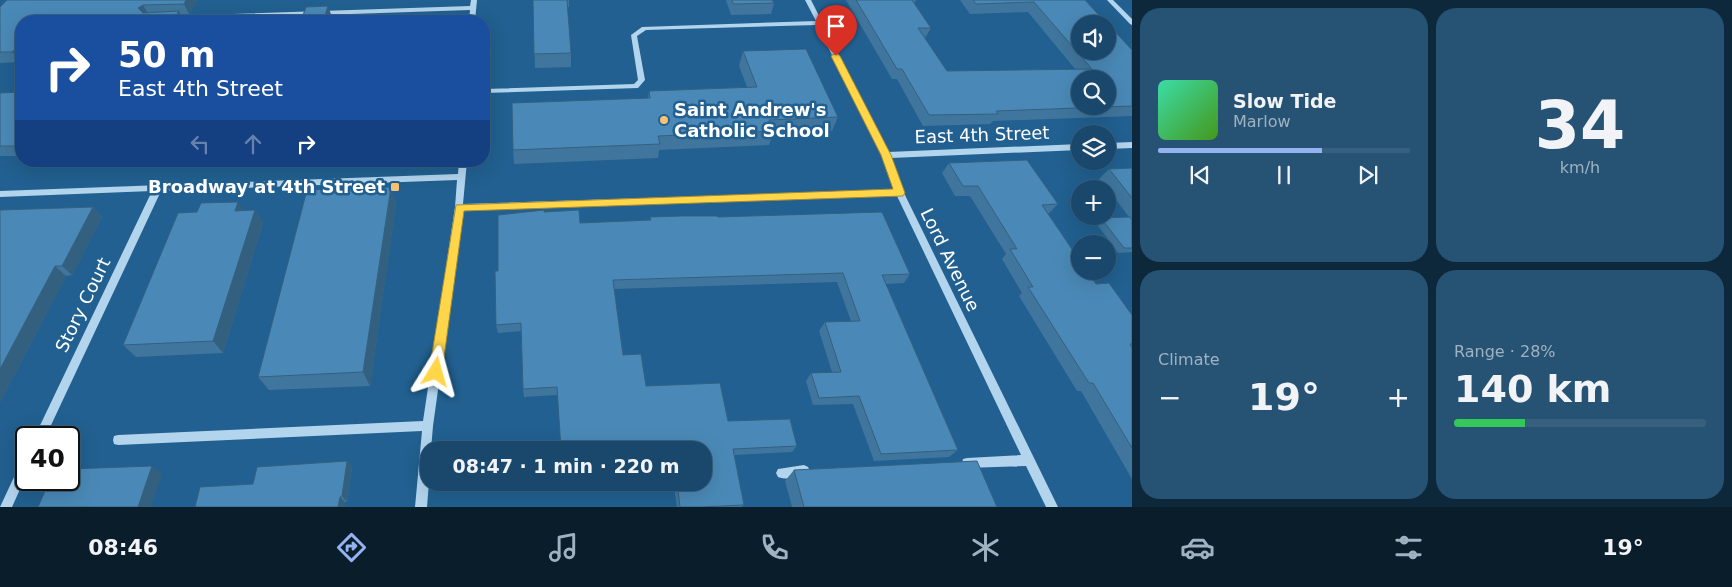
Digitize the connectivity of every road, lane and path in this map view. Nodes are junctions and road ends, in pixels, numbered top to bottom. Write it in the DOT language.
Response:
graph roads {
  1 [pos="474,0"];
  2 [pos="808,0"];
  3 [pos="1110,0"];
  4 [pos="473,8"];
  5 [pos="253,15"];
  6 [pos="472,15"];
  7 [pos="1132,22"];
  8 [pos="819,23"];
  9 [pos="490,91"];
  10 [pos="1132,145"];
  11 [pos="1116,146"];
  12 [pos="1071,147"];
  13 [pos="886,155"];
  14 [pos="463,167"];
  15 [pos="462,176"];
  16 [pos="158,188"];
  17 [pos="900,193"];
  18 [pos="0,194"];
  19 [pos="459,207"];
  20 [pos="45,426"];
  21 [pos="428,426"];
  22 [pos="118,440"];
  23 [pos="1029,460"];
  24 [pos="960,463"];
  25 [pos="812,471"];
  26 [pos="782,473"];
  27 [pos="15,488"];
  28 [pos="6,507"];
  29 [pos="421,507"];
  30 [pos="1052,507"];
  1 -- 4 [label="street"];
  2 -- 8 [label="street, Lord Avenue"];
  3 -- 7 [label="street"];
  4 -- 5 [label="street"];
  4 -- 6 [label="street"];
  8 -- 9 [label="street"];
  8 -- 13 [label="street, Lord Avenue"];
  10 -- 11 [label="street"];
  12 -- 13 [label="street, East 4th Street"];
  13 -- 17 [label="street, Lord Avenue"];
  14 -- 15 [label="street"];
  15 -- 16 [label="street"];
  15 -- 19 [label="street"];
  16 -- 18 [label="street"];
  16 -- 20 [label="street, Story Court"];
  17 -- 19 [label="street"];
  17 -- 23 [label="street, Lord Avenue"];
  19 -- 21 [label="street"];
  21 -- 22 [label="street"];
  21 -- 29 [label="street"];
  23 -- 24 [label="street"];
  23 -- 30 [label="street, Lord Avenue"];
  25 -- 26 [label="street"];
  27 -- 28 [label="street"];
}
